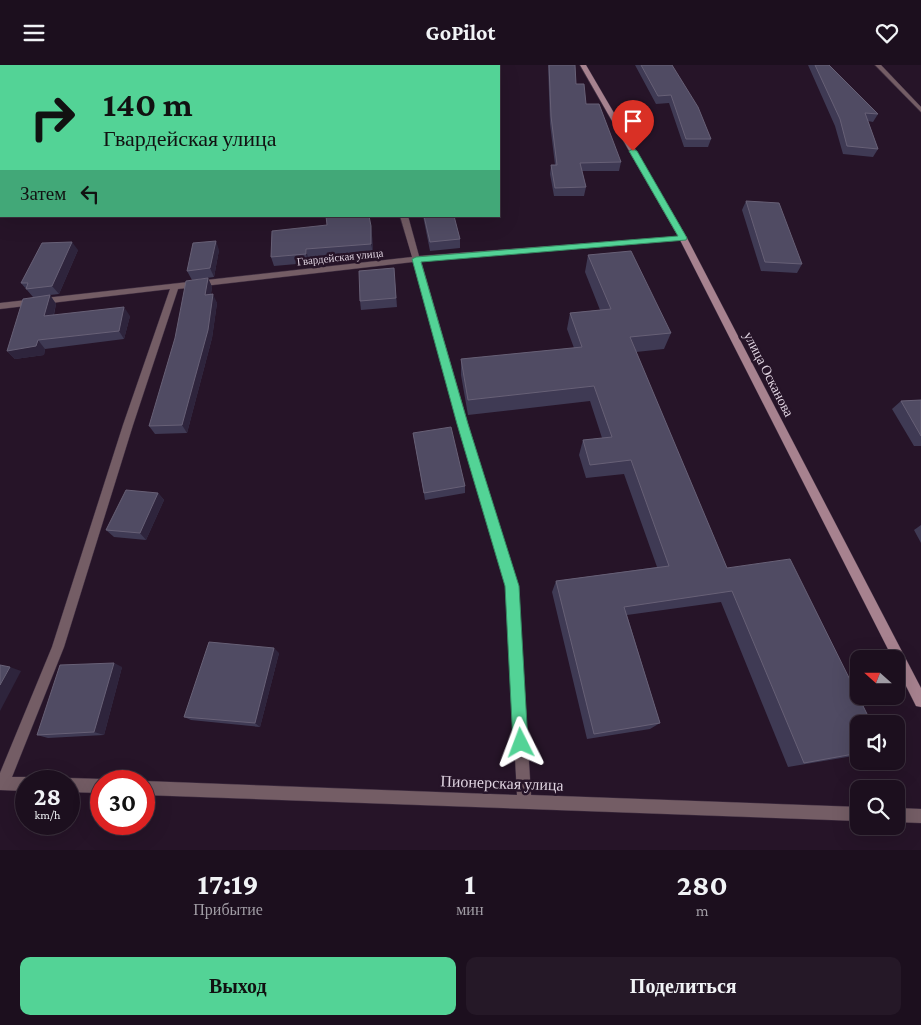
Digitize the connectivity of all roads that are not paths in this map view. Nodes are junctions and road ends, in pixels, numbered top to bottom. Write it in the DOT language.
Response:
graph roads {
  1 [pos="583,65"];
  2 [pos="878,65"];
  3 [pos="921,110"];
  4 [pos="404,217"];
  5 [pos="683,238"];
  6 [pos="416,259"];
  7 [pos="175,286"];
  8 [pos="0,306"];
  9 [pos="921,701"];
  10 [pos="2,783"];
  11 [pos="15,784"];
  12 [pos="155,788"];
  13 [pos="524,802"];
  14 [pos="850,813"];
  15 [pos="905,815"];
  16 [pos="921,816"];
  1 -- 5 [label="main road, улица Осканова"];
  2 -- 3 [label="street"];
  4 -- 6 [label="street"];
  5 -- 6 [label="street, Гвардейская улица"];
  5 -- 9 [label="main road, улица Осканова"];
  6 -- 7 [label="street, Гвардейская улица"];
  6 -- 13 [label="street"];
  7 -- 8 [label="street, Гвардейская улица"];
  7 -- 10 [label="street"];
  10 -- 11 [label="street"];
  12 -- 13 [label="street, Пионерская улица"];
  13 -- 14 [label="street, Пионерская улица"];
  15 -- 16 [label="street"];
}
